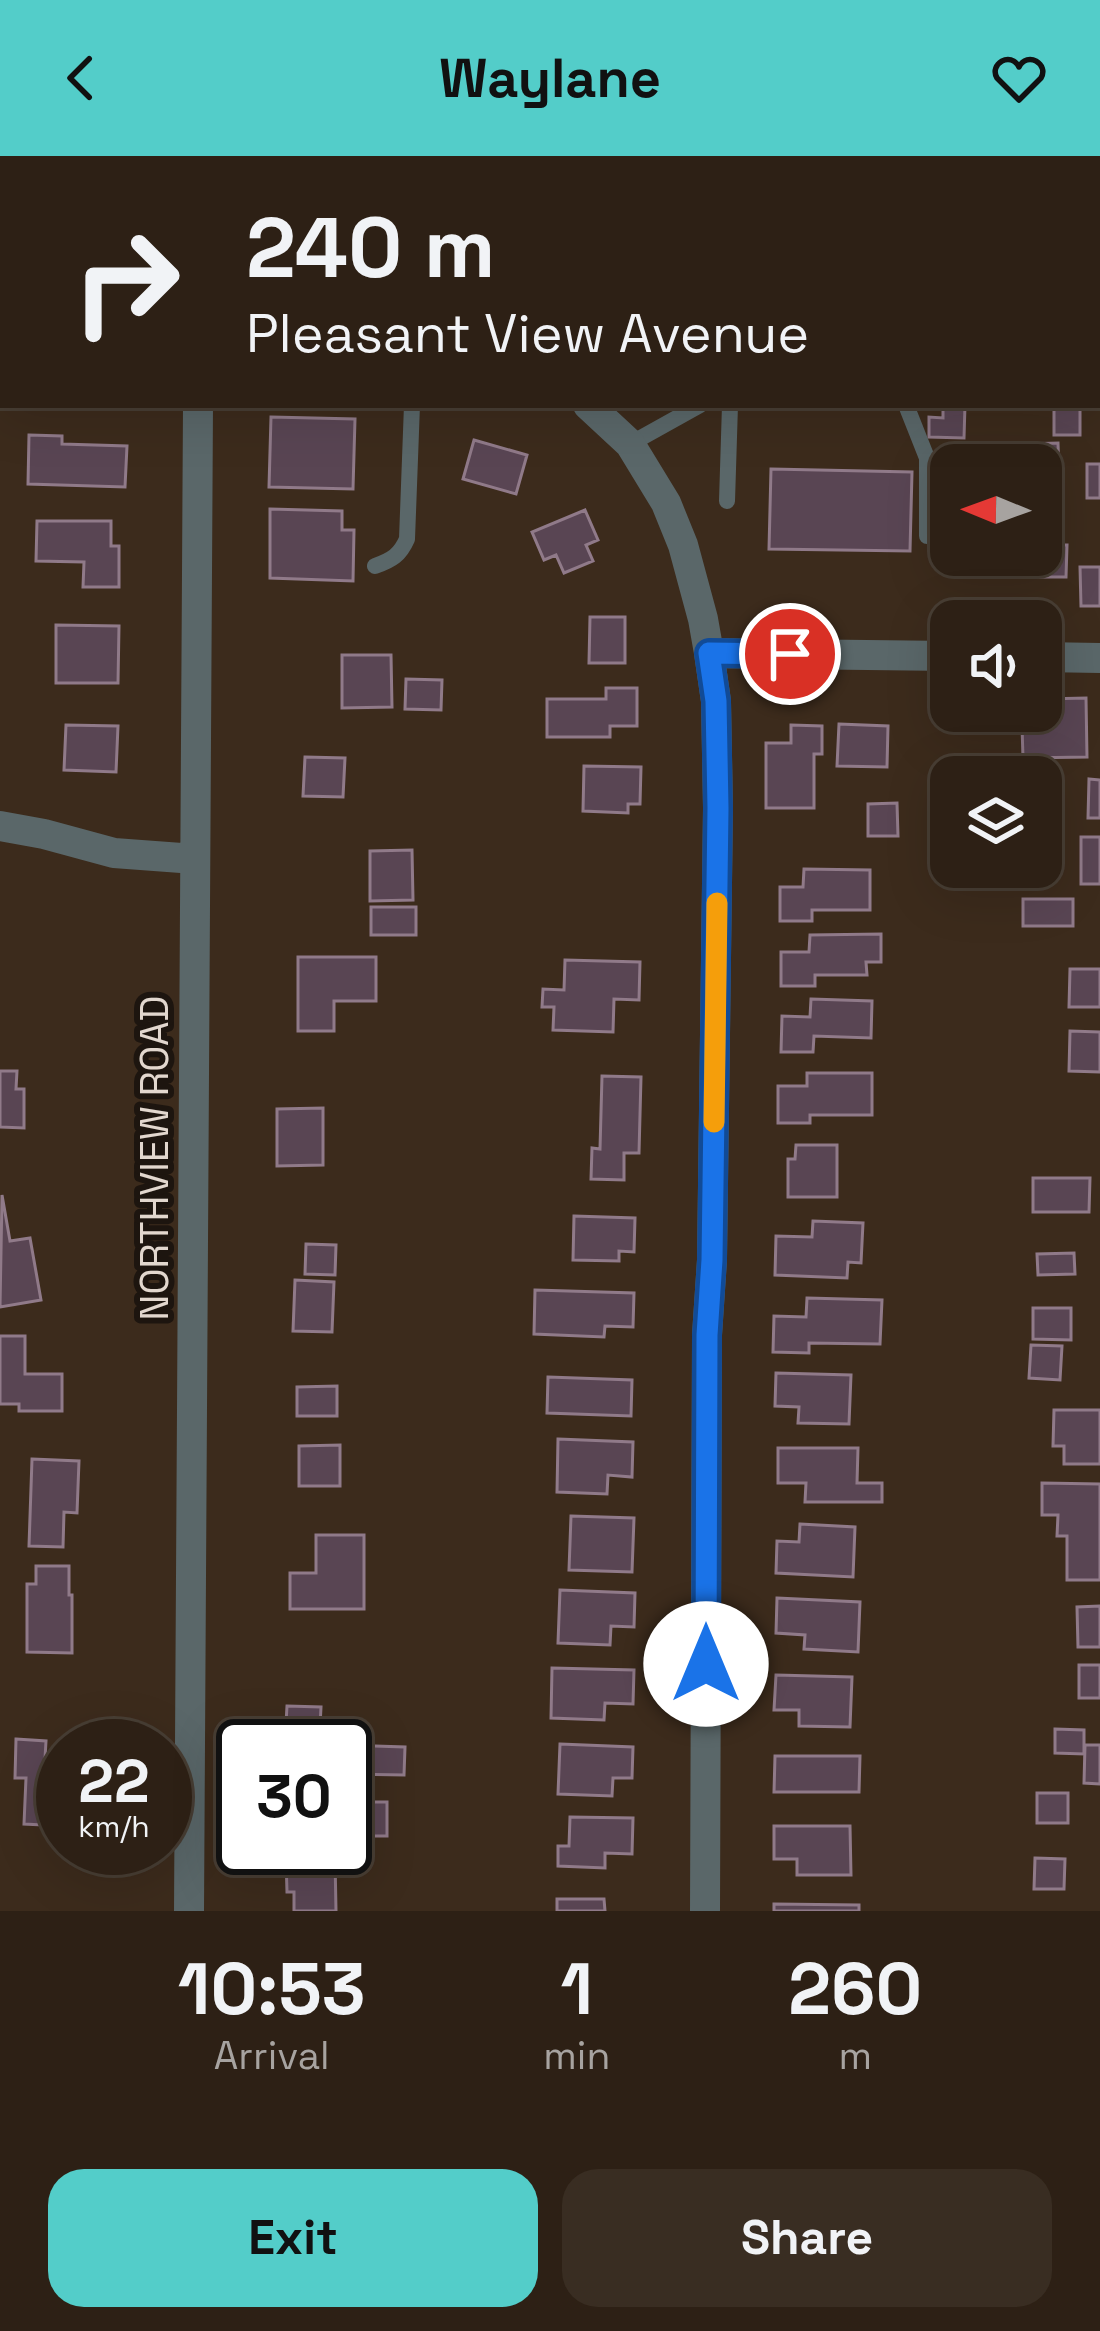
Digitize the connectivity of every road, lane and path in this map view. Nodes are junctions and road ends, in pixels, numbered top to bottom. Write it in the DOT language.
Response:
graph roads {
  1 [pos="198,408"];
  2 [pos="412,408"];
  3 [pos="591,408"];
  4 [pos="695,408"];
  5 [pos="730,408"];
  6 [pos="907,408"];
  7 [pos="630,444"];
  8 [pos="727,501"];
  9 [pos="927,536"];
  10 [pos="376,566"];
  11 [pos="709,653"];
  12 [pos="930,656"];
  13 [pos="1062,657"];
  14 [pos="1100,658"];
  15 [pos="0,826"];
  16 [pos="195,859"];
  17 [pos="189,1911"];
  18 [pos="705,1911"];
  1 -- 16 [label="street, NORTHVIEW ROAD"];
  2 -- 10 [label="lane"];
  3 -- 7 [label="street"];
  4 -- 7 [label="lane"];
  5 -- 8 [label="lane"];
  6 -- 9 [label="lane"];
  7 -- 11 [label="street"];
  11 -- 12 [label="street"];
  11 -- 18 [label="street"];
  13 -- 14 [label="street"];
  15 -- 16 [label="street"];
  16 -- 17 [label="street, NORTHVIEW ROAD"];
}
